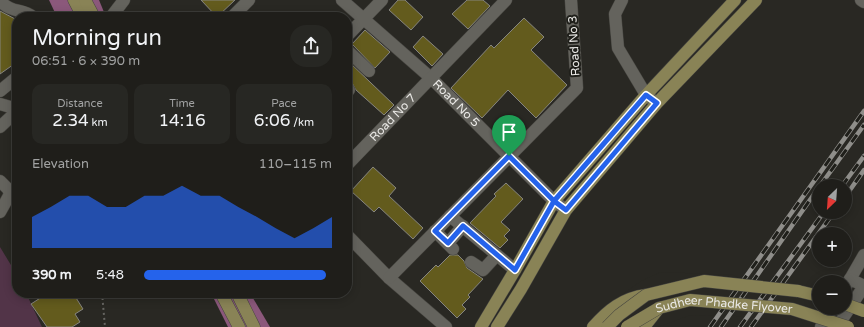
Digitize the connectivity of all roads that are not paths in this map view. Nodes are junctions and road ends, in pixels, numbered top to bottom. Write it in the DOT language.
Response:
graph roads {
  1 [pos="74,0"];
  2 [pos="85,0"];
  3 [pos="249,0"];
  4 [pos="342,0"];
  5 [pos="382,0"];
  6 [pos="571,0"];
  7 [pos="622,0"];
  8 [pos="756,0"];
  9 [pos="861,0"];
  10 [pos="0,1"];
  11 [pos="733,1"];
  12 [pos="500,2"];
  13 [pos="864,2"];
  14 [pos="744,11"];
  15 [pos="21,12"];
  16 [pos="80,12"];
  17 [pos="91,12"];
  18 [pos="237,12"];
  19 [pos="363,20"];
  20 [pos="352,31"];
  21 [pos="352,55"];
  22 [pos="369,70"];
  23 [pos="431,78"];
  24 [pos="12,81"];
  25 [pos="0,91"];
  26 [pos="646,95"];
  27 [pos="657,103"];
  28 [pos="0,104"];
  29 [pos="12,108"];
  30 [pos="12,115"];
  31 [pos="0,127"];
  32 [pos="509,156"];
  33 [pos="352,161"];
  34 [pos="0,181"];
  35 [pos="554,201"];
  36 [pos="566,210"];
  37 [pos="0,212"];
  38 [pos="450,216"];
  39 [pos="463,226"];
  40 [pos="435,231"];
  41 [pos="352,240"];
  42 [pos="864,255"];
  43 [pos="496,256"];
  44 [pos="471,262"];
  45 [pos="512,275"];
  46 [pos="852,277"];
  47 [pos="389,278"];
  48 [pos="852,288"];
  49 [pos="521,289"];
  50 [pos="812,294"];
  51 [pos="646,295"];
  52 [pos="224,298"];
  53 [pos="240,298"];
  54 [pos="862,299"];
  55 [pos="852,302"];
  56 [pos="659,308"];
  57 [pos="828,315"];
  58 [pos="239,327"];
  59 [pos="254,327"];
  60 [pos="446,327"];
  61 [pos="481,327"];
  62 [pos="497,327"];
  63 [pos="592,327"];
  64 [pos="607,327"];
  65 [pos="627,327"];
  66 [pos="644,327"];
  67 [pos="821,327"];
  68 [pos="837,327"];
  69 [pos="848,327"];
  1 -- 16 [label="main road"];
  2 -- 17 [label="main road"];
  3 -- 18 [label="street"];
  4 -- 19 [label="street, Road No 5"];
  5 -- 19 [label="street"];
  6 -- 32 [label="street, Road No 3"];
  7 -- 26 [label="street"];
  8 -- 14 [label="main road"];
  9 -- 13 [label="street"];
  10 -- 15 [label="street"];
  11 -- 14 [label="street"];
  11 -- 26 [label="main road"];
  12 -- 23 [label="street, Road No 7"];
  14 -- 27 [label="main road"];
  19 -- 20 [label="street"];
  19 -- 23 [label="street, Road No 5"];
  21 -- 22 [label="street"];
  23 -- 32 [label="street, Road No 5"];
  23 -- 33 [label="street, Road No 7"];
  24 -- 25 [label="street"];
  26 -- 27 [label="street"];
  26 -- 35 [label="main road"];
  27 -- 36 [label="main road"];
  28 -- 29 [label="street"];
  30 -- 31 [label="street"];
  32 -- 35 [label="street, Road No 5"];
  32 -- 38 [label="street, Road No 3"];
  34 -- 37 [label="street"];
  35 -- 36 [label="street, Road No 5"];
  35 -- 45 [label="main road"];
  36 -- 49 [label="main road"];
  38 -- 39 [label="street"];
  38 -- 40 [label="street, Road No 3"];
  39 -- 40 [label="street"];
  39 -- 43 [label="street"];
  40 -- 47 [label="street, Road No 3"];
  41 -- 47 [label="street"];
  42 -- 46 [label="street"];
  43 -- 44 [label="street"];
  43 -- 45 [label="street"];
  45 -- 49 [label="main road"];
  45 -- 61 [label="main road"];
  47 -- 60 [label="street"];
  48 -- 54 [label="street"];
  49 -- 62 [label="main road"];
  50 -- 51 [label="main road, Sudheer Phadke Flyover, bridge"];
  51 -- 63 [label="main road"];
  51 -- 64 [label="main road, Sudheer Phadke Flyover, bridge"];
  52 -- 58 [label="main road"];
  53 -- 59 [label="main road"];
  54 -- 55 [label="main road, bridge"];
  54 -- 68 [label="street"];
  56 -- 65 [label="main road, Sudheer Phadke Flyover, bridge"];
  56 -- 66 [label="main road"];
  56 -- 69 [label="main road, Sudheer Phadke Flyover, bridge"];
  57 -- 67 [label="street"];
}
